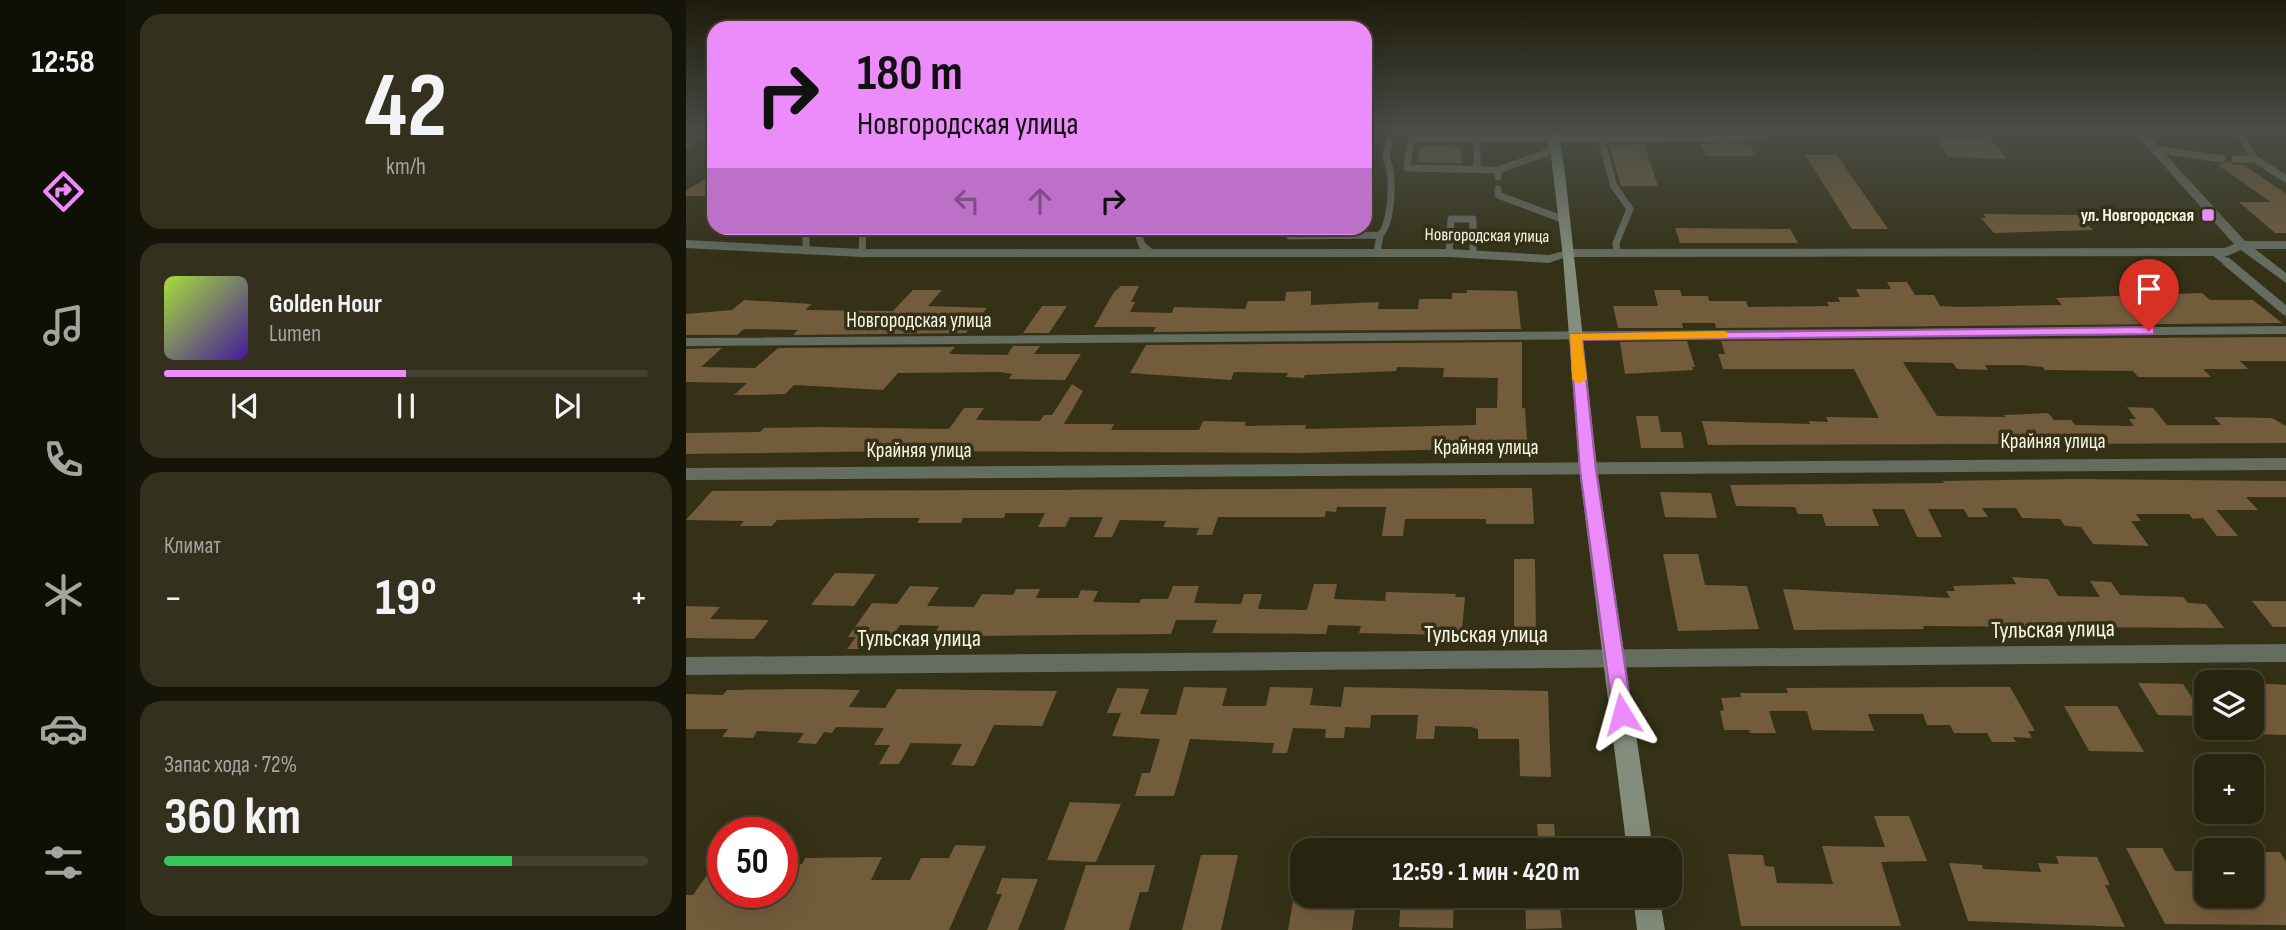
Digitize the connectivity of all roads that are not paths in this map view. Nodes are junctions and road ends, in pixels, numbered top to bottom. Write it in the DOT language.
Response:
graph roads {
  1 [pos="1391,174"];
  2 [pos="1560,174"];
  3 [pos="1611,174"];
  4 [pos="2177,174"];
  5 [pos="1498,189"];
  6 [pos="1567,221"];
  7 [pos="806,235"];
  8 [pos="863,235"];
  9 [pos="1138,235"];
  10 [pos="1290,235"];
  11 [pos="1358,235"];
  12 [pos="1380,236"];
  13 [pos="686,244"];
  14 [pos="2242,245"];
  15 [pos="2286,245"];
  16 [pos="806,251"];
  17 [pos="1150,252"];
  18 [pos="1617,252"];
  19 [pos="2214,252"];
  20 [pos="862,253"];
  21 [pos="1286,253"];
  22 [pos="1377,253"];
  23 [pos="1449,253"];
  24 [pos="1571,253"];
  25 [pos="1473,254"];
  26 [pos="2286,279"];
  27 [pos="2286,311"];
  28 [pos="2286,330"];
  29 [pos="1575,337"];
  30 [pos="686,342"];
  31 [pos="2286,464"];
  32 [pos="1588,470"];
  33 [pos="686,474"];
  34 [pos="2286,653"];
  35 [pos="1614,660"];
  36 [pos="686,666"];
  37 [pos="1638,838"];
  38 [pos="1648,908"];
  39 [pos="1651,930"];
  1 -- 12 [label="lane"];
  2 -- 6 [label="main road"];
  3 -- 18 [label="lane"];
  4 -- 14 [label="street"];
  5 -- 6 [label="lane"];
  6 -- 24 [label="main road"];
  7 -- 16 [label="lane"];
  8 -- 20 [label="lane"];
  9 -- 17 [label="lane"];
  10 -- 21 [label="lane"];
  11 -- 12 [label="lane"];
  12 -- 22 [label="lane"];
  13 -- 16 [label="street, Новгородская улица"];
  14 -- 15 [label="street, Новгородская улица"];
  14 -- 19 [label="street, Новгородская улица"];
  14 -- 26 [label="street"];
  16 -- 20 [label="street, Новгородская улица"];
  17 -- 20 [label="street, Новгородская улица"];
  17 -- 21 [label="street, Новгородская улица"];
  18 -- 19 [label="street, Новгородская улица"];
  18 -- 24 [label="street, Новгородская улица"];
  19 -- 27 [label="lane"];
  21 -- 22 [label="street, Новгородская улица"];
  22 -- 23 [label="street, Новгородская улица"];
  23 -- 25 [label="street, Новгородская улица"];
  23 -- 25 [label="lane"];
  24 -- 25 [label="street, Новгородская улица"];
  24 -- 29 [label="main road"];
  28 -- 29 [label="street, Новгородская улица"];
  29 -- 30 [label="street, Новгородская улица"];
  29 -- 32 [label="main road"];
  31 -- 32 [label="street, Крайняя улица"];
  32 -- 33 [label="street, Крайняя улица"];
  32 -- 35 [label="main road"];
  34 -- 35 [label="street, Тульская улица"];
  35 -- 36 [label="street, Тульская улица"];
  35 -- 37 [label="main road"];
  38 -- 39 [label="main road"];
}
